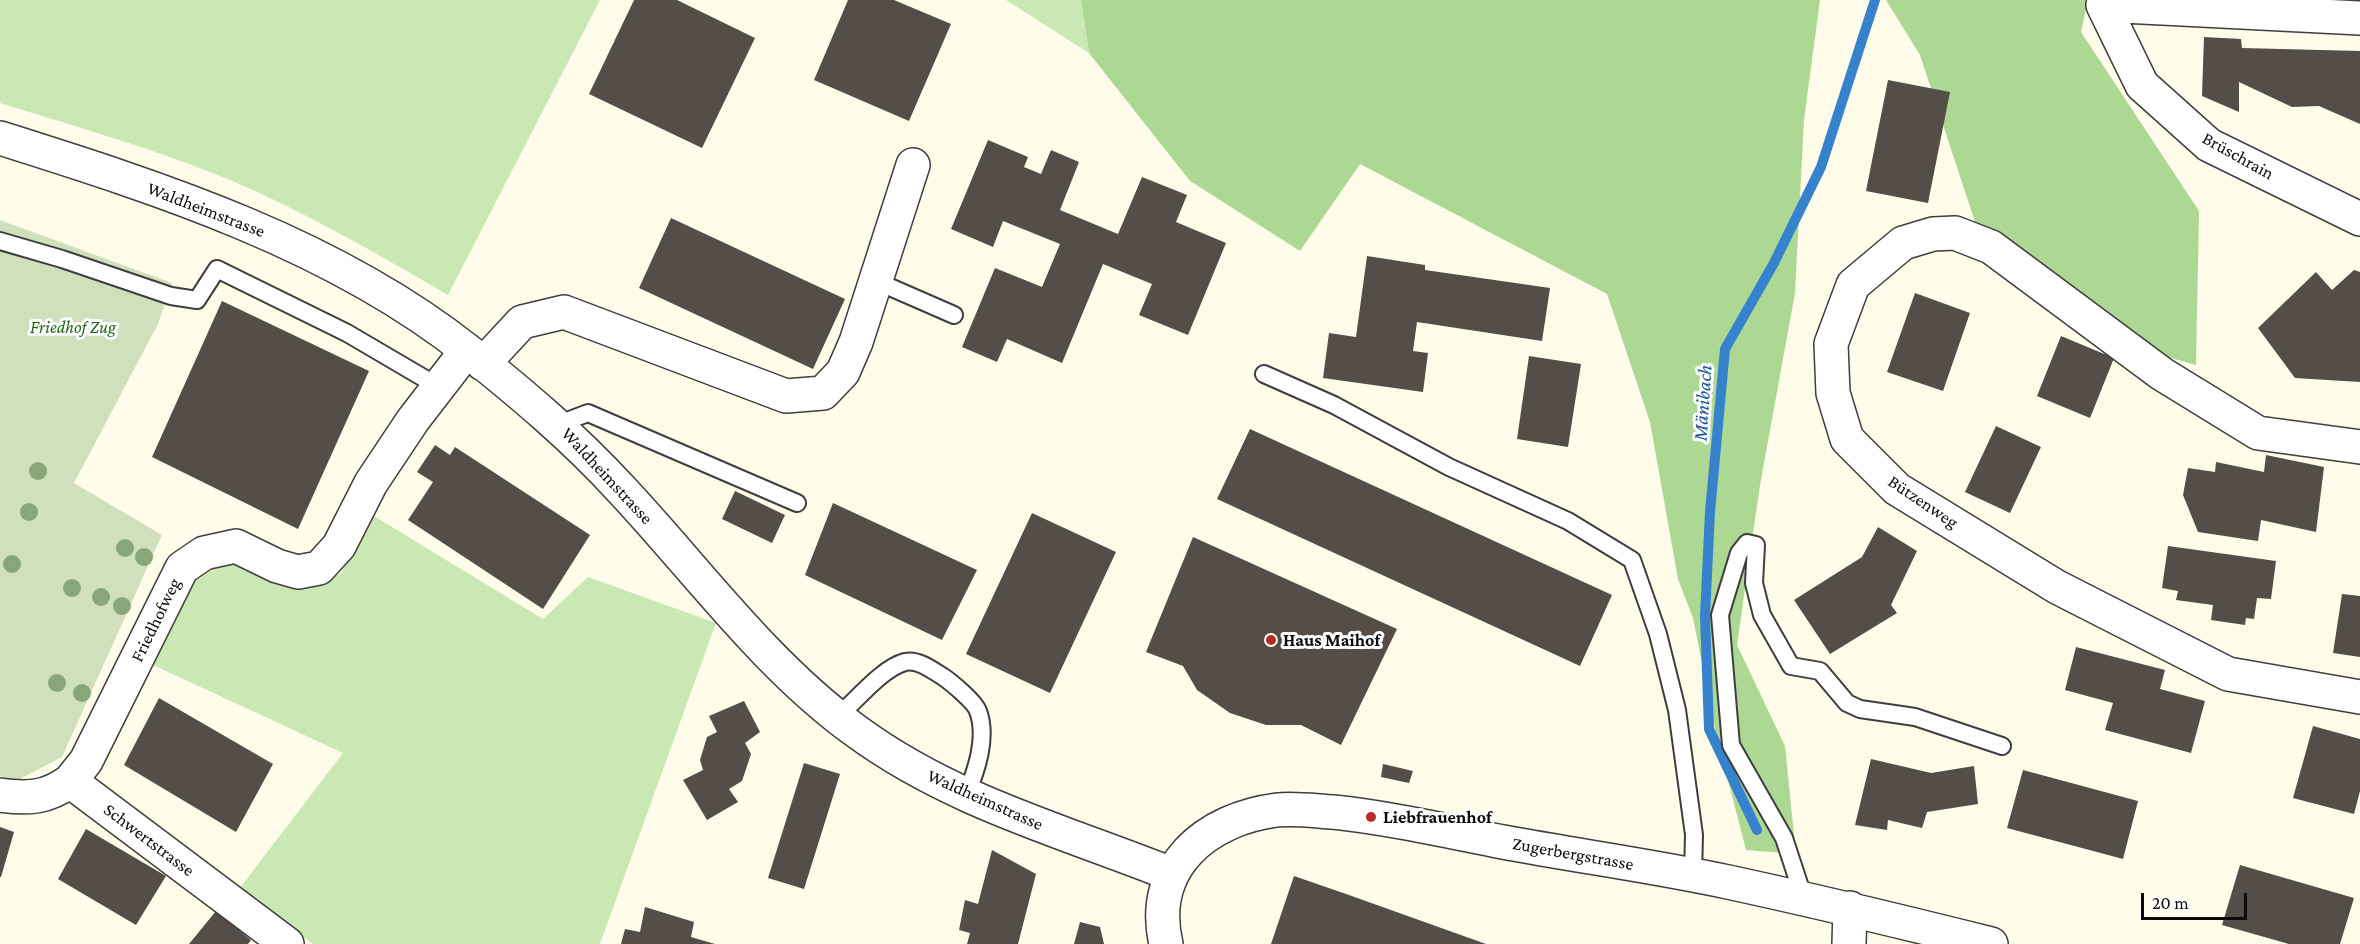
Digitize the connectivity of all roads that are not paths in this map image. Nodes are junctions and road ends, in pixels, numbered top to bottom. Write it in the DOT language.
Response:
graph roads {
  1 [pos="2103,3"];
  2 [pos="2360,18"];
  3 [pos="0,138"];
  4 [pos="913,165"];
  5 [pos="2360,219"];
  6 [pos="0,241"];
  7 [pos="876,282"];
  8 [pos="954,315"];
  9 [pos="475,357"];
  10 [pos="1264,374"];
  11 [pos="439,387"];
  12 [pos="559,424"];
  13 [pos="2360,447"];
  14 [pos="797,502"];
  15 [pos="2360,697"];
  16 [pos="838,716"];
  17 [pos="2002,746"];
  18 [pos="70,781"];
  19 [pos="0,795"];
  20 [pos="966,796"];
  21 [pos="1171,874"];
  22 [pos="1693,875"];
  23 [pos="1798,898"];
  24 [pos="1850,908"];
  25 [pos="287,944"];
  26 [pos="1166,944"];
  27 [pos="1849,944"];
  28 [pos="1991,944"];
  1 -- 2 [label="street, Brüschrain"];
  1 -- 5 [label="street, Brüschrain"];
  3 -- 9 [label="street, Waldheimstrasse"];
  4 -- 7 [label="street, Friedhofweg"];
  6 -- 11 [label="lane"];
  7 -- 8 [label="lane"];
  7 -- 9 [label="street, Friedhofweg"];
  9 -- 11 [label="street, Friedhofweg"];
  9 -- 12 [label="street, Waldheimstrasse"];
  10 -- 22 [label="lane"];
  11 -- 18 [label="street, Friedhofweg"];
  12 -- 14 [label="lane"];
  12 -- 16 [label="street, Waldheimstrasse"];
  13 -- 15 [label="street, Bützenweg"];
  16 -- 20 [label="street, Waldheimstrasse"];
  16 -- 20 [label="lane"];
  17 -- 23 [label="lane"];
  18 -- 19 [label="street"];
  18 -- 25 [label="street, Schwertstrasse"];
  20 -- 21 [label="street, Waldheimstrasse"];
  21 -- 22 [label="street, Zugerbergstrasse"];
  21 -- 26 [label="street, Zugerbergstrasse"];
  22 -- 23 [label="street, Zugerbergstrasse"];
  23 -- 24 [label="street, Zugerbergstrasse"];
  24 -- 27 [label="street"];
  24 -- 28 [label="street, Zugerbergstrasse"];
}
